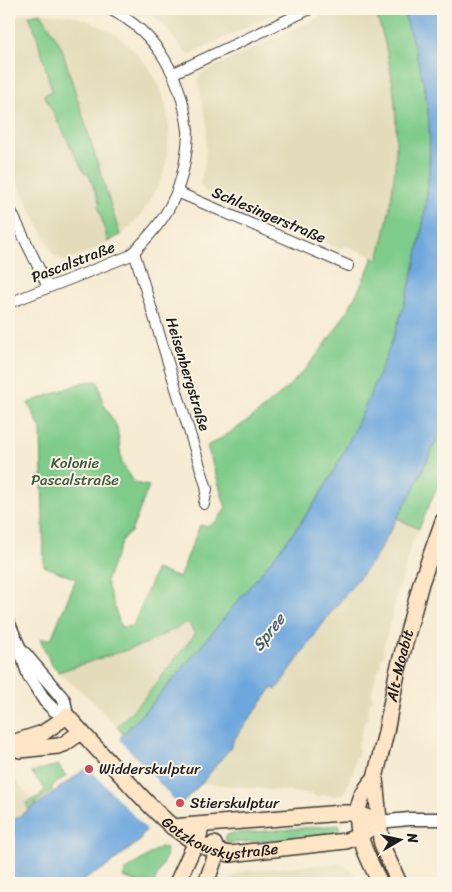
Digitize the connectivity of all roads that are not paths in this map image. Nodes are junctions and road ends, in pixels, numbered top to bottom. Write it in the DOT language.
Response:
graph roads {
  1 [pos="109,9"];
  2 [pos="310,9"];
  3 [pos="124,12"];
  4 [pos="174,74"];
  5 [pos="177,192"];
  6 [pos="9,208"];
  7 [pos="134,252"];
  8 [pos="349,266"];
  9 [pos="48,287"];
  10 [pos="9,302"];
  11 [pos="204,504"];
  12 [pos="443,521"];
  13 [pos="437,555"];
  14 [pos="9,624"];
  15 [pos="67,716"];
  16 [pos="81,732"];
  17 [pos="375,778"];
  18 [pos="356,813"];
  19 [pos="443,819"];
  20 [pos="379,822"];
  21 [pos="168,824"];
  22 [pos="204,825"];
  23 [pos="359,836"];
  24 [pos="196,842"];
  25 [pos="218,852"];
  26 [pos="177,883"];
  27 [pos="206,883"];
  28 [pos="380,883"];
  29 [pos="399,883"];
  1 -- 3 [label="street, Pascalstraße"];
  2 -- 4 [label="street"];
  3 -- 4 [label="street, Pascalstraße"];
  4 -- 5 [label="street, Pascalstraße"];
  5 -- 7 [label="street, Pascalstraße"];
  5 -- 8 [label="street, Schlesingerstraße"];
  6 -- 9 [label="street"];
  7 -- 9 [label="street, Pascalstraße"];
  7 -- 11 [label="street, Heisenbergstraße"];
  9 -- 10 [label="street, Pascalstraße"];
  12 -- 13 [label="main road, Alt-Moabit"];
  13 -- 17 [label="main road, Alt-Moabit"];
  14 -- 15 [label="street"];
  15 -- 16 [label="main road"];
  15 -- 16 [label="main road"];
  16 -- 21 [label="main road"];
  17 -- 18 [label="main road, Alt-Moabit"];
  17 -- 20 [label="main road, Alt-Moabit"];
  18 -- 20 [label="main road, Gotzkowskystraße"];
  18 -- 22 [label="main road, Gotzkowskystraße"];
  18 -- 23 [label="main road, Alt-Moabit"];
  19 -- 20 [label="street, Gotzkowskystraße"];
  20 -- 23 [label="main road, Gotzkowskystraße"];
  20 -- 29 [label="main road, Alt-Moabit"];
  21 -- 22 [label="main road, Gotzkowskystraße"];
  21 -- 24 [label="main road, Gotzkowskystraße"];
  22 -- 24 [label="main road"];
  22 -- 25 [label="main road"];
  23 -- 25 [label="main road, Gotzkowskystraße"];
  23 -- 28 [label="main road, Alt-Moabit"];
  24 -- 25 [label="main road, Gotzkowskystraße"];
  24 -- 26 [label="main road"];
  25 -- 27 [label="main road"];
}
